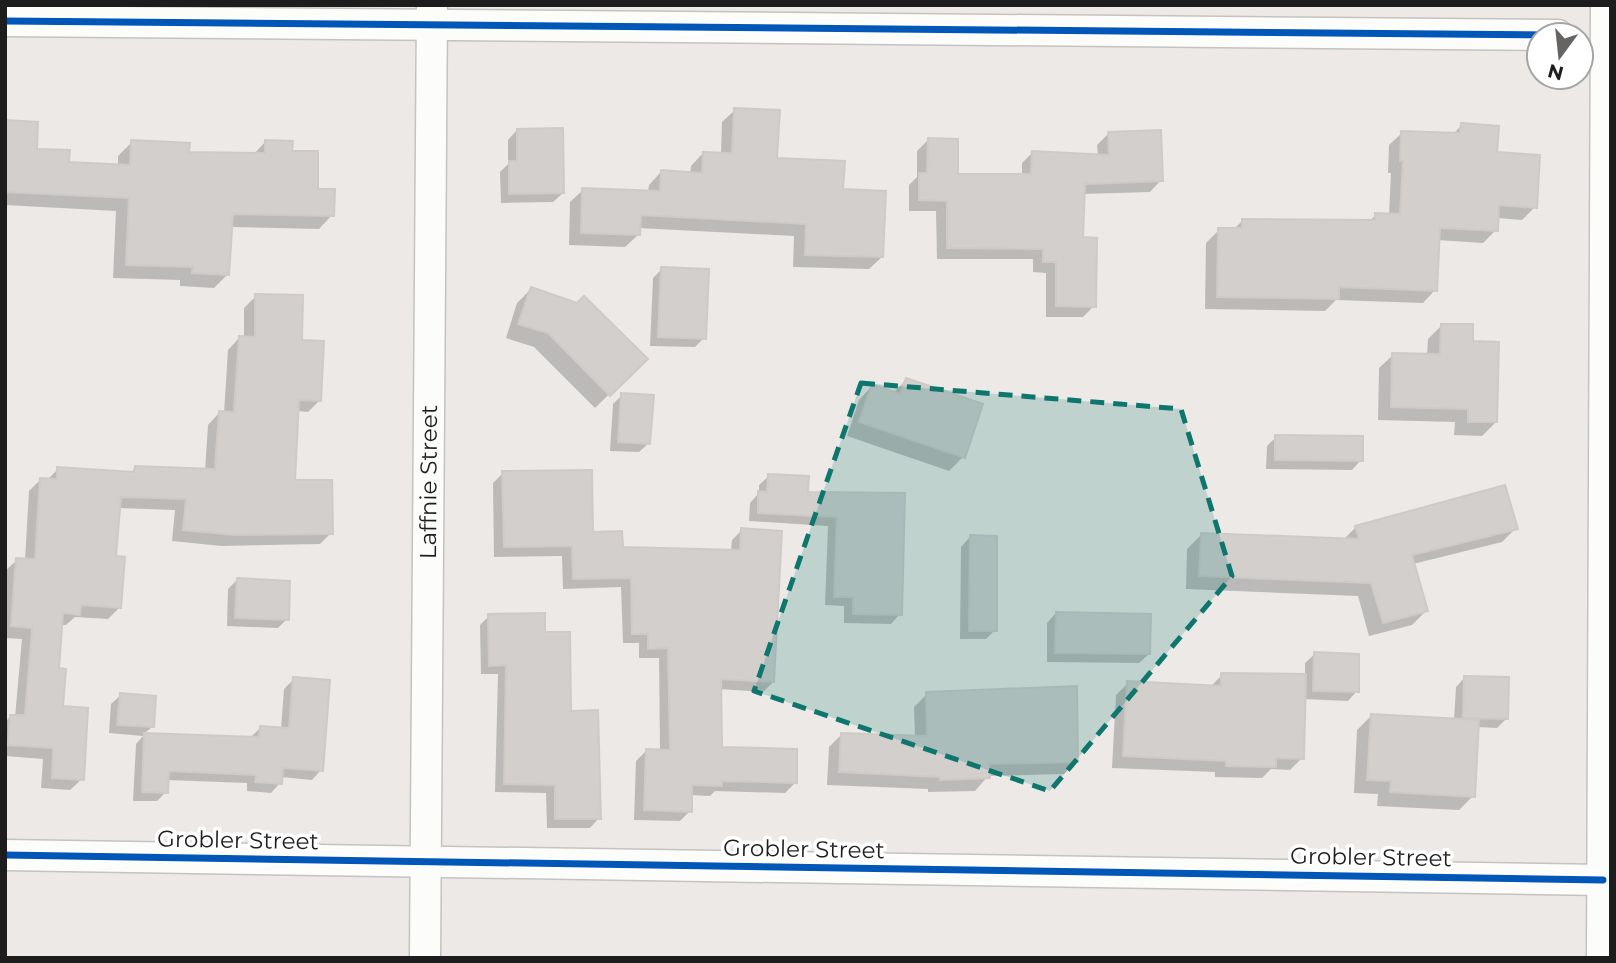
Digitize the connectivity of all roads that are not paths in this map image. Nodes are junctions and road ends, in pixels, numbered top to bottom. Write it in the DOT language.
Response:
graph roads {
  1 [pos="1606,5"];
  2 [pos="432,15"];
  3 [pos="5,21"];
  4 [pos="1595,30"];
  5 [pos="1525,34"];
  6 [pos="1594,91"];
  7 [pos="5,855"];
  8 [pos="427,862"];
  9 [pos="1603,880"];
  10 [pos="425,958"];
  11 [pos="1602,958"];
  1 -- 4 [label="street"];
  2 -- 3 [label="street"];
  2 -- 5 [label="street"];
  2 -- 8 [label="street, Laffnie Street"];
  6 -- 9 [label="street"];
  7 -- 8 [label="street, Grobler Street"];
  8 -- 9 [label="street, Grobler Street"];
  8 -- 10 [label="street, Laffnie Street"];
  9 -- 11 [label="street"];
}
